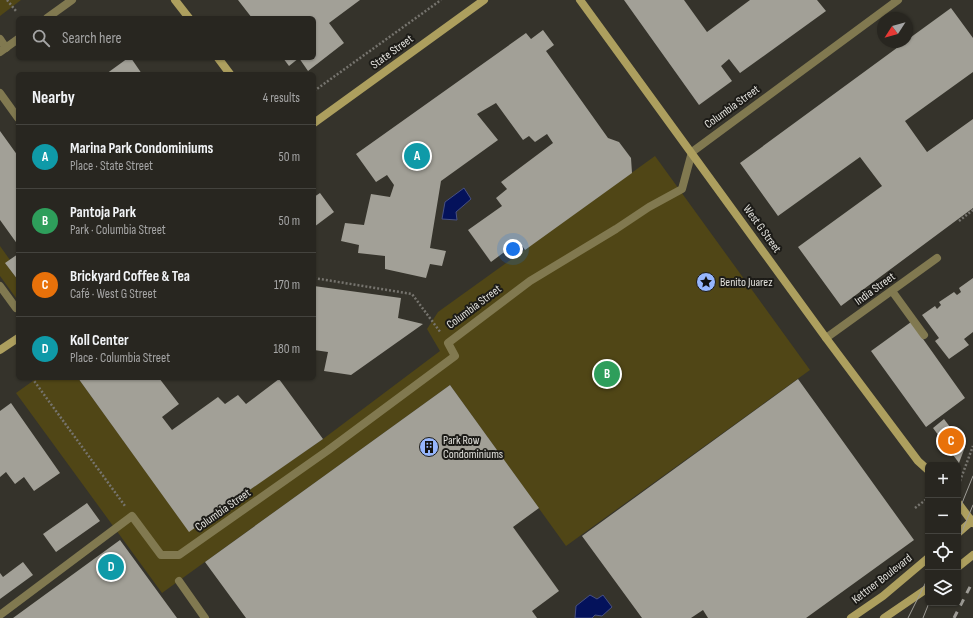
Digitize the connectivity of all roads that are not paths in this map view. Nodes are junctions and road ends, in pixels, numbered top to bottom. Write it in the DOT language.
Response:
graph roads {
  1 [pos="72,0"];
  2 [pos="175,0"];
  3 [pos="484,0"];
  4 [pos="580,0"];
  5 [pos="898,0"];
  6 [pos="50,16"];
  7 [pos="187,16"];
  8 [pos="0,39"];
  9 [pos="16,40"];
  10 [pos="3,50"];
  11 [pos="220,60"];
  12 [pos="228,72"];
  13 [pos="0,93"];
  14 [pos="16,115"];
  15 [pos="316,122"];
  16 [pos="692,152"];
  17 [pos="937,258"];
  18 [pos="0,286"];
  19 [pos="892,291"];
  20 [pos="16,308"];
  21 [pos="924,335"];
  22 [pos="826,338"];
  23 [pos="16,339"];
  24 [pos="0,350"];
  25 [pos="925,467"];
  26 [pos="961,507"];
  27 [pos="973,521"];
  28 [pos="961,531"];
  29 [pos="973,555"];
  30 [pos="925,561"];
  31 [pos="961,565"];
  32 [pos="178,581"];
  33 [pos="925,590"];
  34 [pos="0,615"];
  35 [pos="205,618"];
  36 [pos="851,618"];
  37 [pos="884,618"];
  1 -- 6 [label="street"];
  2 -- 7 [label="main road"];
  3 -- 15 [label="main road, State Street"];
  4 -- 16 [label="main road, West G Street"];
  5 -- 16 [label="street, Columbia Street"];
  8 -- 10 [label="street"];
  9 -- 10 [label="street"];
  11 -- 12 [label="main road"];
  13 -- 14 [label="street"];
  16 -- 22 [label="main road, West G Street"];
  16 -- 34 [label="street, Columbia Street"];
  17 -- 19 [label="street, India Street"];
  18 -- 20 [label="street"];
  19 -- 21 [label="street"];
  19 -- 22 [label="street, India Street"];
  22 -- 25 [label="main road, West G Street"];
  23 -- 24 [label="main road"];
  26 -- 27 [label="main road"];
  27 -- 28 [label="main road"];
  29 -- 31 [label="main road"];
  30 -- 36 [label="main road, Kettner Boulevard"];
  32 -- 35 [label="street"];
  33 -- 37 [label="main road"];
}
